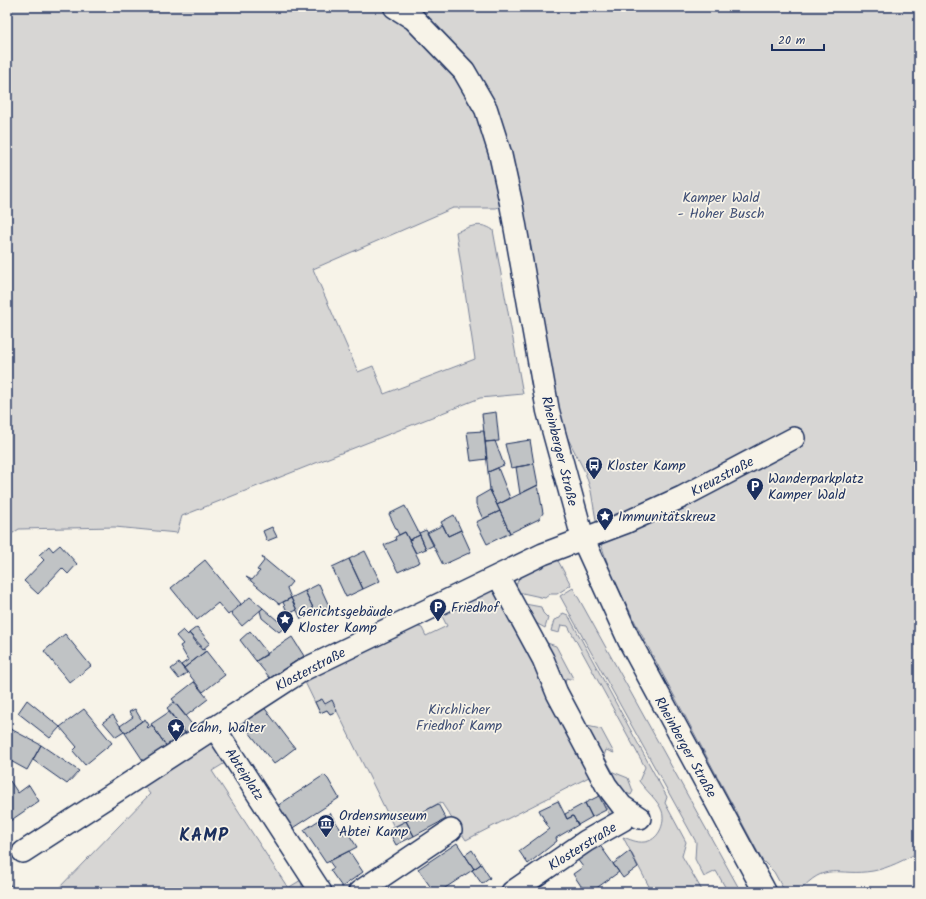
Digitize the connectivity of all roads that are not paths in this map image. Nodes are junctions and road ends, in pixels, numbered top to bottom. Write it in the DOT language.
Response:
graph roads {
  1 [pos="395,7"];
  2 [pos="794,438"];
  3 [pos="583,540"];
  4 [pos="498,576"];
  5 [pos="214,727"];
  6 [pos="451,830"];
  7 [pos="23,852"];
  8 [pos="321,892"];
  9 [pos="359,892"];
  10 [pos="512,892"];
  11 [pos="765,892"];
  1 -- 3 [label="main road, Rheinberger Straße"];
  2 -- 3 [label="street, Kreuzstraße"];
  3 -- 4 [label="street, Klosterstraße"];
  3 -- 11 [label="main road, Rheinberger Straße"];
  4 -- 5 [label="street, Klosterstraße"];
  4 -- 10 [label="street, Klosterstraße"];
  5 -- 7 [label="street"];
  5 -- 8 [label="street, Abteiplatz"];
  6 -- 9 [label="street"];
}
